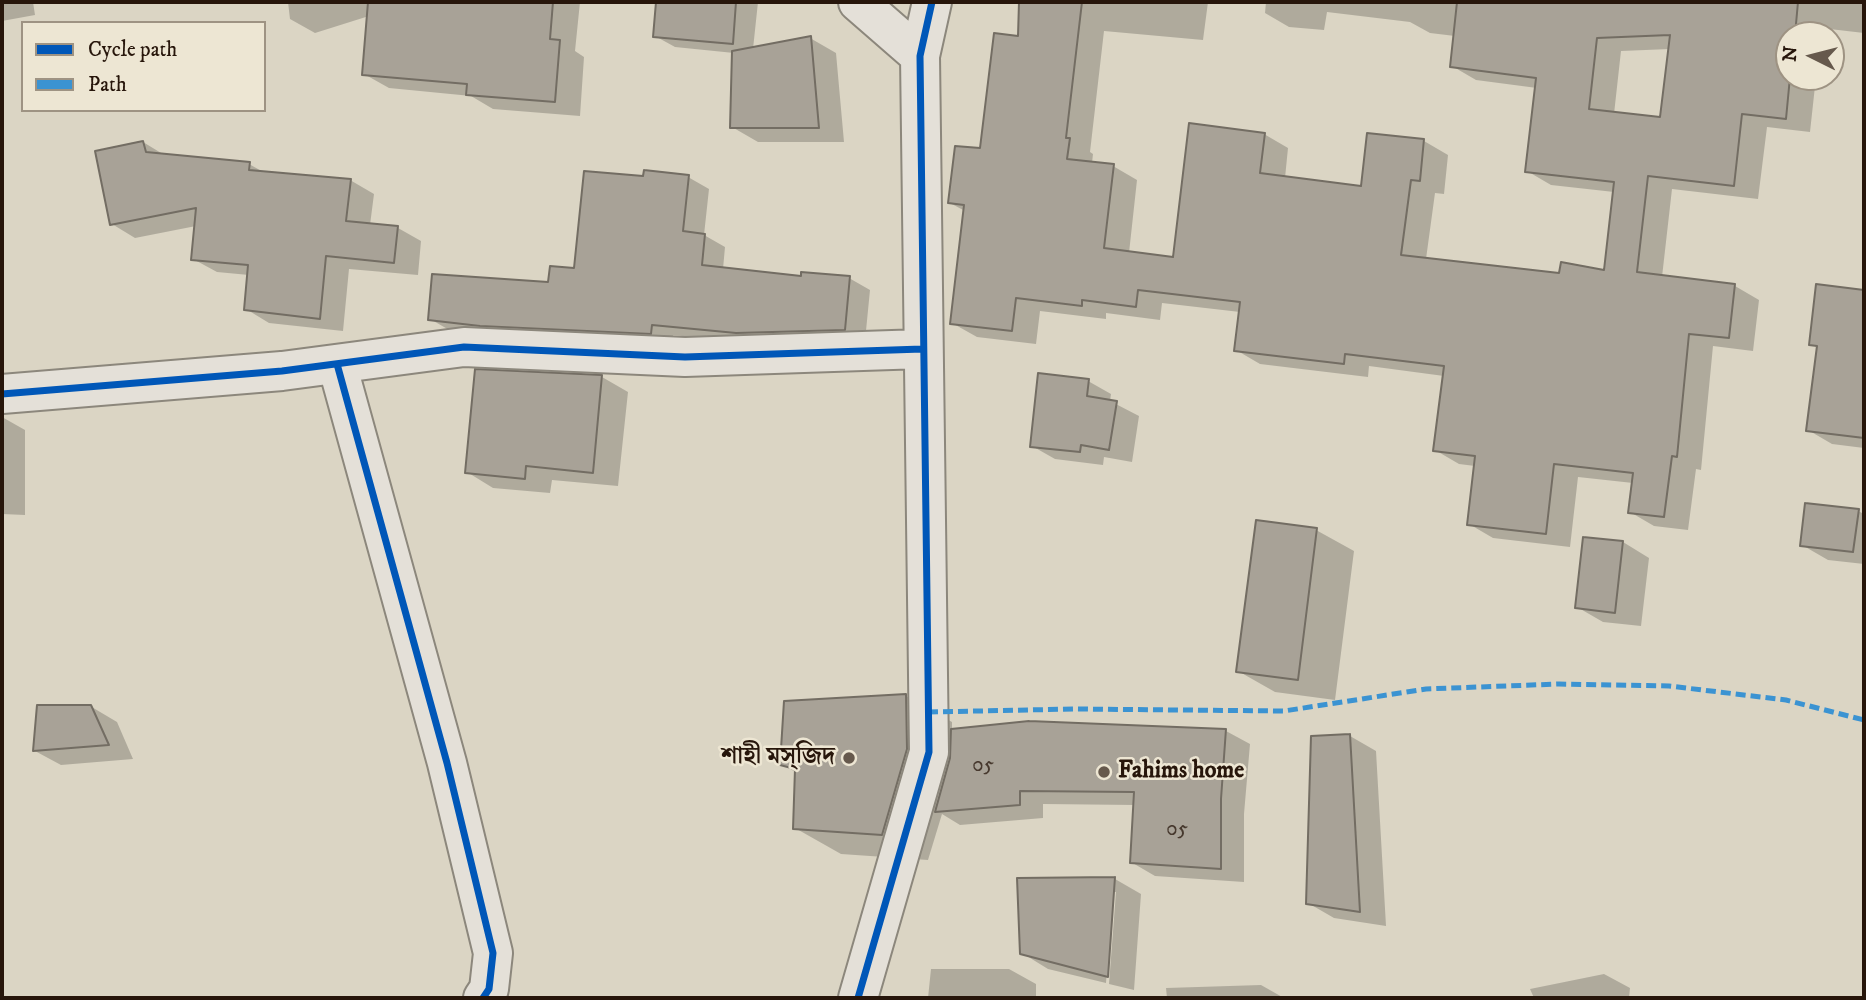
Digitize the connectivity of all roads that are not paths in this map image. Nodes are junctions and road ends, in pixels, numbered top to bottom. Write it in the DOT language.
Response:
graph roads {
  1 [pos="859,2"];
  2 [pos="932,2"];
  3 [pos="920,57"];
  4 [pos="922,349"];
  5 [pos="337,364"];
  6 [pos="2,394"];
  7 [pos="483,998"];
  8 [pos="858,998"];
  1 -- 3 [label="street"];
  2 -- 3 [label="street"];
  3 -- 4 [label="street"];
  4 -- 5 [label="street"];
  4 -- 8 [label="street"];
  5 -- 6 [label="street"];
  5 -- 7 [label="street"];
}
